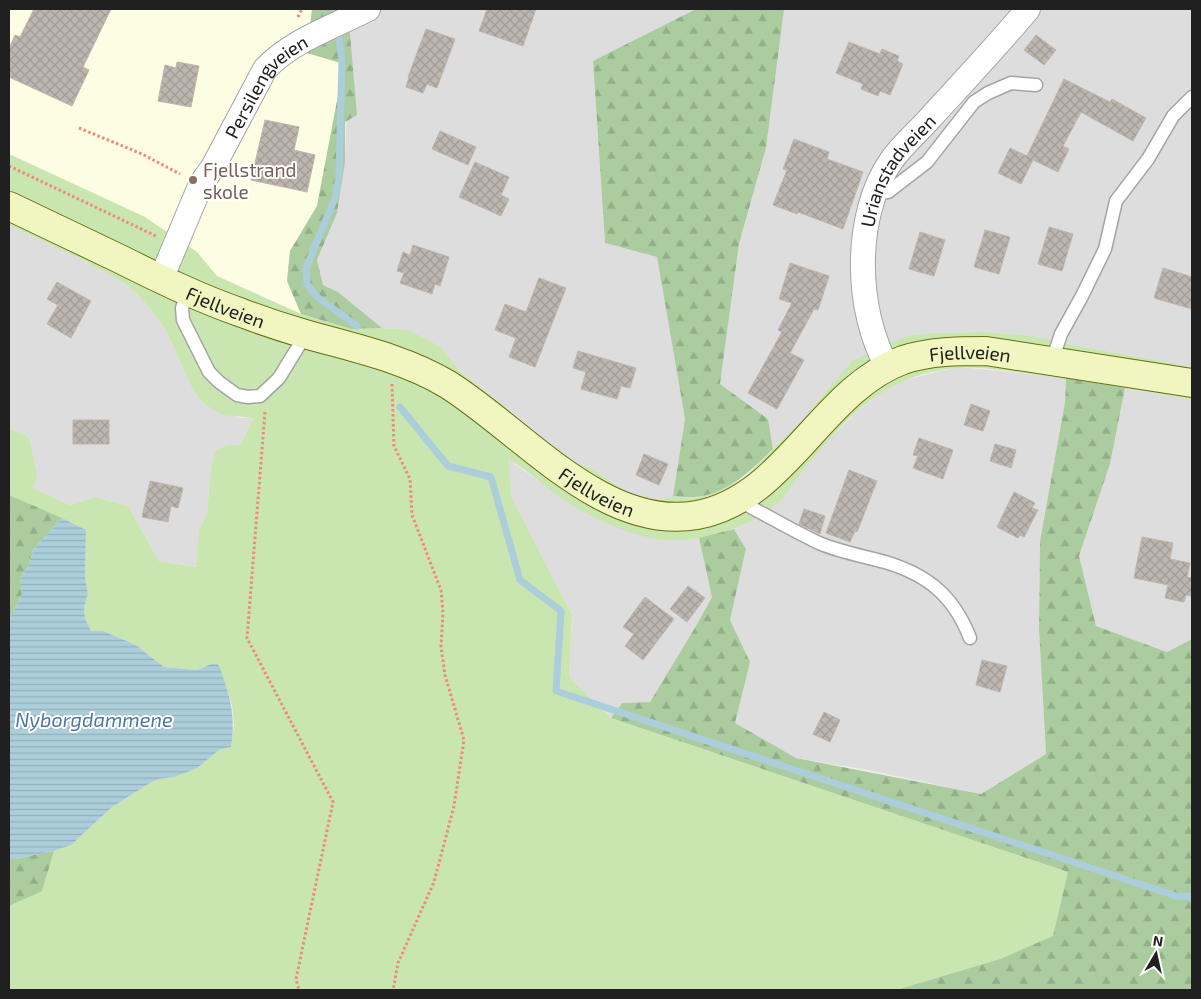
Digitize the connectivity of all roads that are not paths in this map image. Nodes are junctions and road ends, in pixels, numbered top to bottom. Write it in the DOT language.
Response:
graph roads {
  1 [pos="368,9"];
  2 [pos="1028,9"];
  3 [pos="1036,85"];
  4 [pos="1192,97"];
  5 [pos="875,193"];
  6 [pos="9,206"];
  7 [pos="161,279"];
  8 [pos="187,292"];
  9 [pos="306,334"];
  10 [pos="1052,361"];
  11 [pos="888,368"];
  12 [pos="1192,383"];
  13 [pos="737,500"];
  14 [pos="970,638"];
  1 -- 7 [label="street, Persilengveien"];
  2 -- 5 [label="street, Urianstadveien"];
  3 -- 5 [label="lane"];
  4 -- 10 [label="lane"];
  5 -- 11 [label="street, Urianstadveien"];
  6 -- 7 [label="main road, Fjellveien"];
  7 -- 8 [label="main road, Fjellveien"];
  8 -- 9 [label="main road, Fjellveien"];
  8 -- 9 [label="lane"];
  9 -- 13 [label="main road, Fjellveien"];
  10 -- 11 [label="main road, Fjellveien"];
  10 -- 12 [label="main road, Fjellveien"];
  11 -- 13 [label="main road, Fjellveien"];
  13 -- 14 [label="lane"];
}
